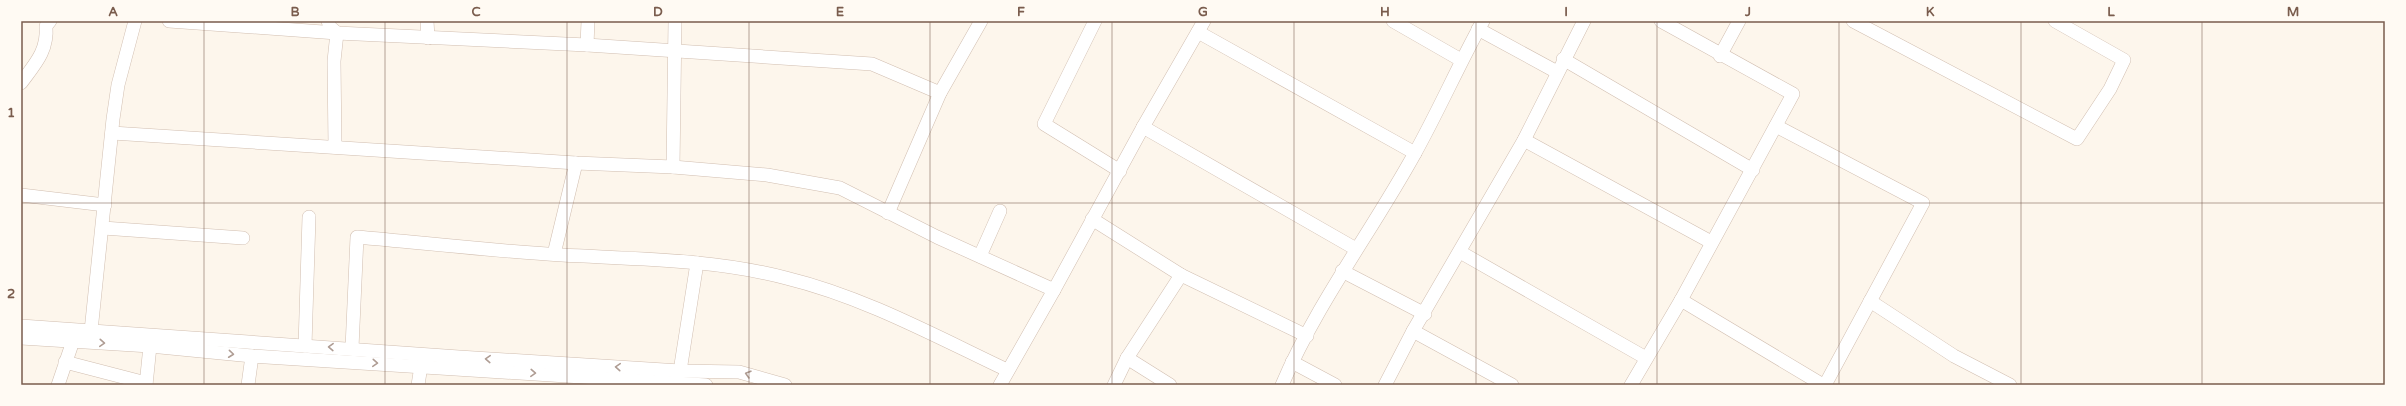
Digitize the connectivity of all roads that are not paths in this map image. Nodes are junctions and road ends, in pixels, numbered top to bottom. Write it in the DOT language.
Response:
graph roads {
  1 [pos="50,21"];
  2 [pos="135,21"];
  3 [pos="168,21"];
  4 [pos="328,21"];
  5 [pos="427,21"];
  6 [pos="588,21"];
  7 [pos="674,21"];
  8 [pos="981,21"];
  9 [pos="1095,21"];
  10 [pos="1393,21"];
  11 [pos="1584,21"];
  12 [pos="1661,21"];
  13 [pos="1739,21"];
  14 [pos="1853,21"];
  15 [pos="2055,21"];
  16 [pos="1480,25"];
  17 [pos="1201,27"];
  18 [pos="337,33"];
  19 [pos="428,38"];
  20 [pos="586,45"];
  21 [pos="673,51"];
  22 [pos="1720,56"];
  23 [pos="1563,59"];
  24 [pos="1461,60"];
  25 [pos="1557,72"];
  26 [pos="21,83"];
  27 [pos="940,93"];
  28 [pos="1776,126"];
  29 [pos="1143,127"];
  30 [pos="112,133"];
  31 [pos="1524,140"];
  32 [pos="335,147"];
  33 [pos="1415,153"];
  34 [pos="576,163"];
  35 [pos="673,167"];
  36 [pos="1120,170"];
  37 [pos="1753,170"];
  38 [pos="21,195"];
  39 [pos="105,205"];
  40 [pos="1000,211"];
  41 [pos="888,213"];
  42 [pos="309,217"];
  43 [pos="1092,220"];
  44 [pos="103,228"];
  45 [pos="243,238"];
  46 [pos="1711,242"];
  47 [pos="1356,249"];
  48 [pos="1460,252"];
  49 [pos="554,254"];
  50 [pos="980,256"];
  51 [pos="697,263"];
  52 [pos="1342,271"];
  53 [pos="1181,275"];
  54 [pos="1054,290"];
  55 [pos="1681,300"];
  56 [pos="1870,301"];
  57 [pos="1425,314"];
  58 [pos="21,326"];
  59 [pos="91,331"];
  60 [pos="1413,331"];
  61 [pos="1307,336"];
  62 [pos="21,338"];
  63 [pos="73,341"];
  64 [pos="150,346"];
  65 [pos="305,346"];
  66 [pos="352,348"];
  67 [pos="252,356"];
  68 [pos="1126,358"];
  69 [pos="1646,358"];
  70 [pos="66,362"];
  71 [pos="1292,362"];
  72 [pos="421,366"];
  73 [pos="1007,370"];
  74 [pos="553,379"];
  75 [pos="678,379"];
  76 [pos="146,384"];
  77 [pos="58,385"];
  78 [pos="248,385"];
  79 [pos="418,385"];
  80 [pos="706,385"];
  81 [pos="785,385"];
  82 [pos="1000,385"];
  83 [pos="1114,385"];
  84 [pos="1170,385"];
  85 [pos="1282,385"];
  86 [pos="1335,385"];
  87 [pos="1385,385"];
  88 [pos="1512,385"];
  89 [pos="1631,385"];
  90 [pos="1824,385"];
  91 [pos="2010,385"];
  1 -- 26 [label="street"];
  2 -- 30 [label="street"];
  3 -- 18 [label="street"];
  4 -- 18 [label="street"];
  5 -- 19 [label="street"];
  6 -- 20 [label="street"];
  7 -- 21 [label="street"];
  8 -- 27 [label="street"];
  9 -- 36 [label="street"];
  10 -- 24 [label="street"];
  11 -- 23 [label="street"];
  12 -- 22 [label="street"];
  13 -- 22 [label="street"];
  14 -- 15 [label="street"];
  16 -- 24 [label="street"];
  16 -- 25 [label="street"];
  17 -- 29 [label="street"];
  17 -- 33 [label="street"];
  18 -- 19 [label="street"];
  18 -- 32 [label="street"];
  19 -- 20 [label="street"];
  20 -- 21 [label="street"];
  21 -- 27 [label="street"];
  21 -- 35 [label="street"];
  22 -- 28 [label="street"];
  23 -- 25 [label="street"];
  23 -- 37 [label="street"];
  24 -- 33 [label="street"];
  25 -- 31 [label="street"];
  27 -- 41 [label="street"];
  28 -- 37 [label="street"];
  28 -- 56 [label="street"];
  29 -- 36 [label="street"];
  29 -- 47 [label="street"];
  30 -- 32 [label="street"];
  30 -- 39 [label="street"];
  31 -- 46 [label="street"];
  31 -- 48 [label="street"];
  32 -- 34 [label="street"];
  33 -- 47 [label="street"];
  34 -- 35 [label="street"];
  34 -- 49 [label="street"];
  35 -- 41 [label="street"];
  36 -- 43 [label="street"];
  37 -- 46 [label="street"];
  38 -- 39 [label="street"];
  39 -- 44 [label="street"];
  40 -- 50 [label="street"];
  41 -- 50 [label="street"];
  42 -- 65 [label="street"];
  43 -- 53 [label="street"];
  43 -- 54 [label="street"];
  44 -- 45 [label="street"];
  44 -- 59 [label="street"];
  46 -- 55 [label="street"];
  47 -- 52 [label="street"];
  48 -- 57 [label="street"];
  48 -- 69 [label="street"];
  49 -- 51 [label="street"];
  49 -- 66 [label="street"];
  50 -- 54 [label="street"];
  51 -- 73 [label="street"];
  51 -- 75 [label="street"];
  52 -- 57 [label="street"];
  52 -- 61 [label="street"];
  53 -- 61 [label="street"];
  53 -- 68 [label="street"];
  54 -- 73 [label="street"];
  55 -- 69 [label="street"];
  55 -- 90 [label="street"];
  56 -- 90 [label="street"];
  56 -- 91 [label="street"];
  57 -- 60 [label="street"];
  58 -- 59 [label="street"];
  59 -- 65 [label="street"];
  60 -- 87 [label="street"];
  60 -- 88 [label="street"];
  61 -- 71 [label="street"];
  62 -- 63 [label="street"];
  63 -- 64 [label="street, one-way"];
  63 -- 70 [label="street"];
  64 -- 67 [label="street, one-way"];
  64 -- 76 [label="street"];
  66 -- 65 [label="street, one-way"];
  75 -- 66 [label="street, one-way"];
  67 -- 72 [label="street, one-way"];
  67 -- 78 [label="street"];
  68 -- 83 [label="street"];
  68 -- 84 [label="street"];
  69 -- 89 [label="street"];
  70 -- 76 [label="street"];
  70 -- 77 [label="street"];
  71 -- 85 [label="street"];
  71 -- 86 [label="street"];
  72 -- 74 [label="street, one-way"];
  72 -- 79 [label="street"];
  73 -- 82 [label="street"];
  74 -- 75 [label="street"];
  75 -- 80 [label="street"];
  81 -- 75 [label="street, one-way"];
}
